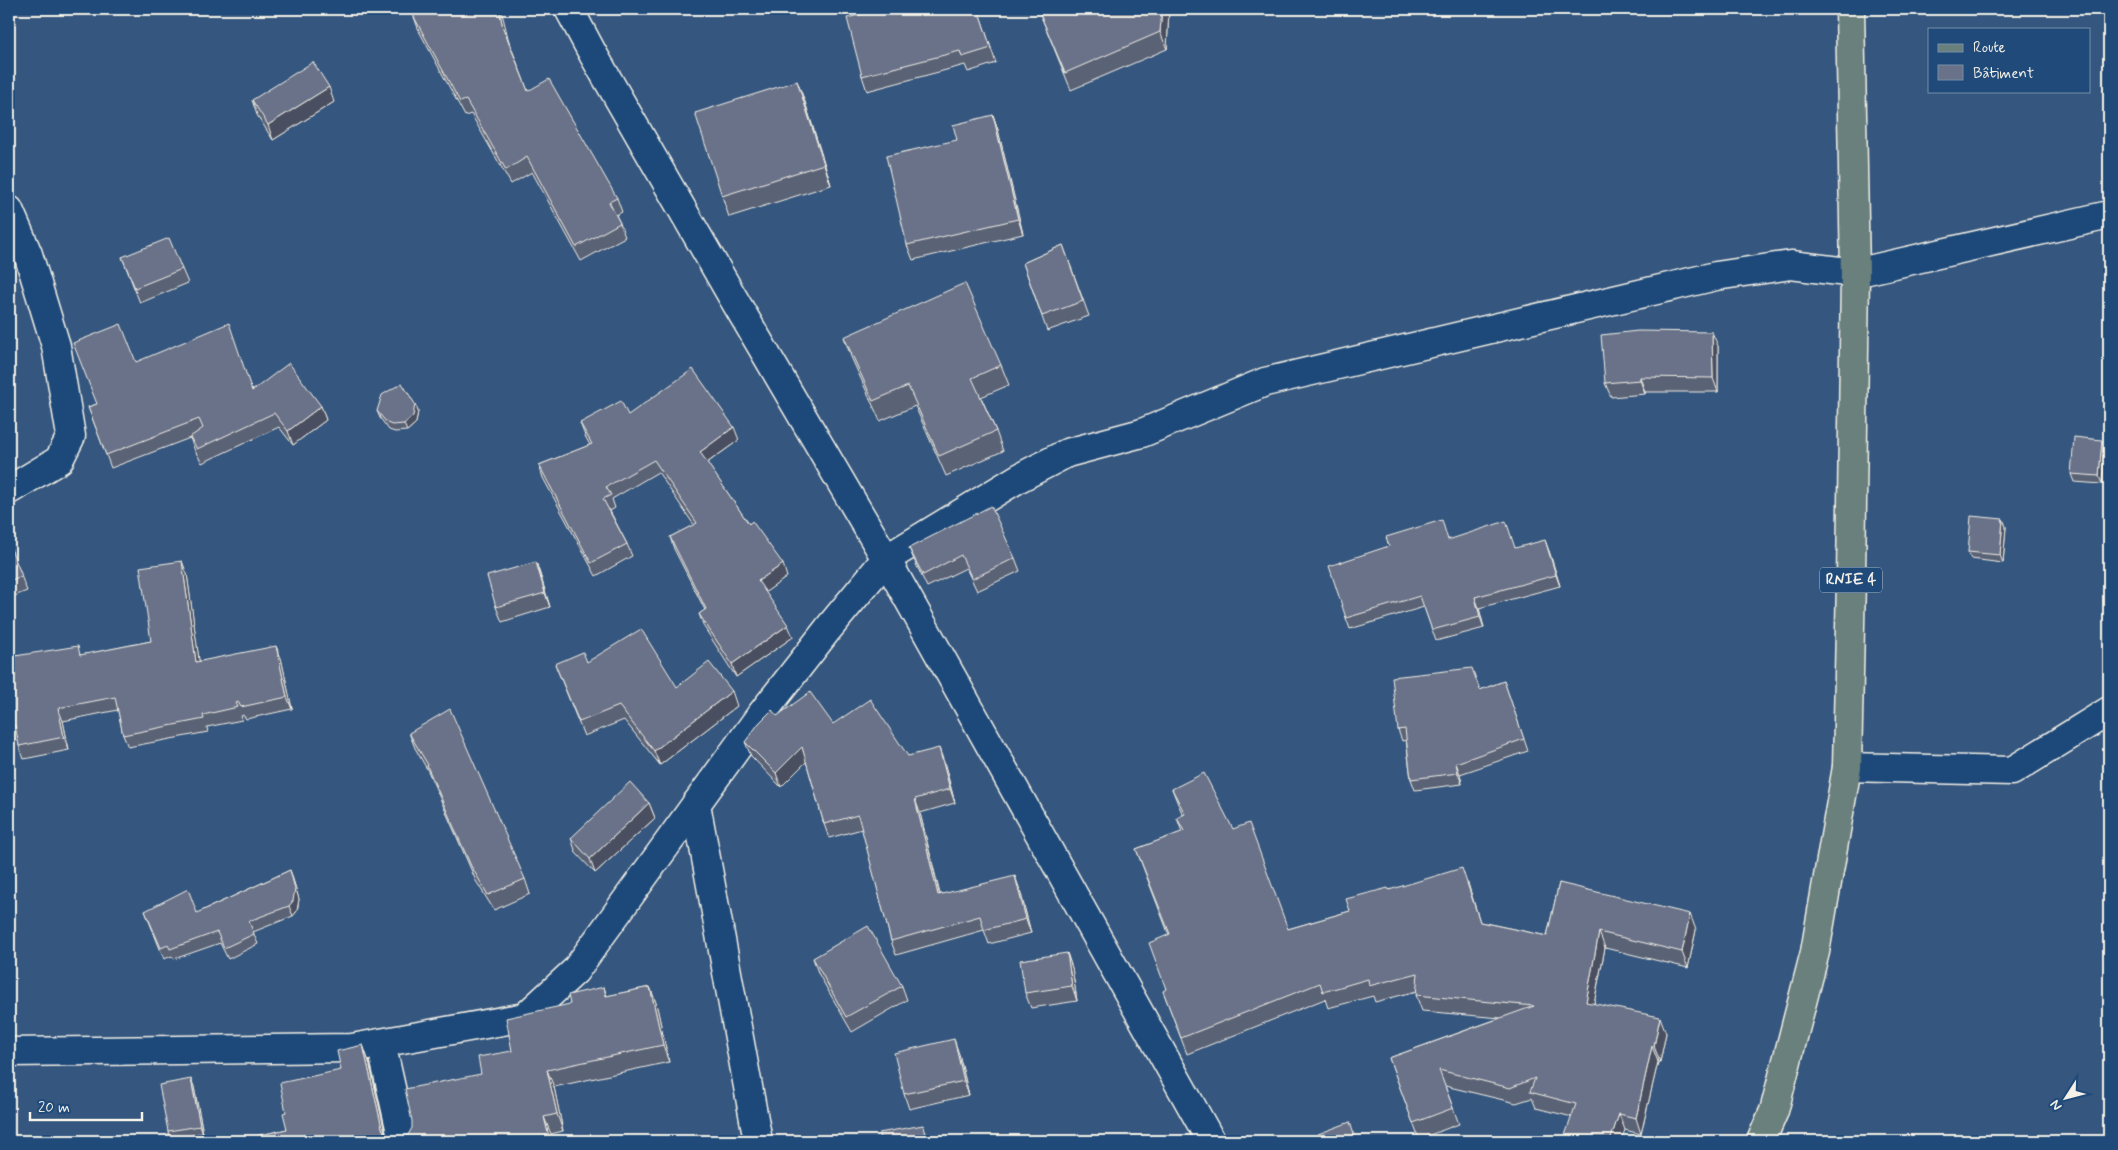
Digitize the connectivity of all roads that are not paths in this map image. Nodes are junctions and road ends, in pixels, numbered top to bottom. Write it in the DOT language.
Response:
graph roads {
  1 [pos="569,9"];
  2 [pos="1850,9"];
  3 [pos="9,210"];
  4 [pos="2109,215"];
  5 [pos="1855,273"];
  6 [pos="9,490"];
  7 [pos="886,559"];
  8 [pos="2109,711"];
  9 [pos="1847,767"];
  10 [pos="696,804"];
  11 [pos="381,1043"];
  12 [pos="9,1052"];
  13 [pos="403,1141"];
  14 [pos="758,1141"];
  15 [pos="1211,1141"];
  16 [pos="1761,1141"];
  1 -- 7 [label="street"];
  2 -- 5 [label="main road, RNIE 4"];
  3 -- 6 [label="street"];
  4 -- 5 [label="street"];
  5 -- 7 [label="street"];
  5 -- 9 [label="main road, RNIE 4"];
  7 -- 10 [label="street"];
  7 -- 15 [label="street"];
  8 -- 9 [label="street"];
  9 -- 16 [label="main road, RNIE 4"];
  10 -- 11 [label="street"];
  10 -- 14 [label="street"];
  11 -- 12 [label="street"];
  11 -- 13 [label="street"];
}
